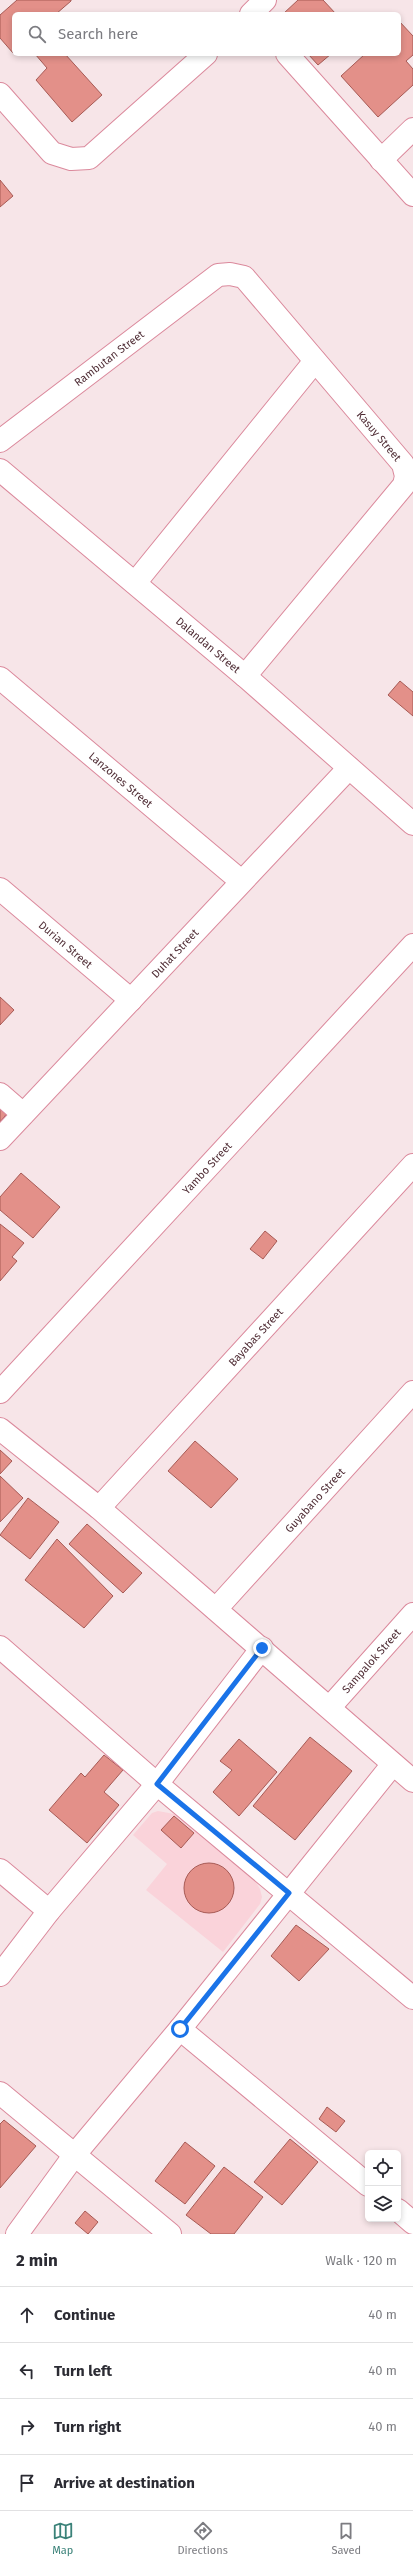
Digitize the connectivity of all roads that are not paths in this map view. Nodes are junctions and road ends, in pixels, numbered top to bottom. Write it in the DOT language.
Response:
graph roads {
  1 [pos="265,0"];
  2 [pos="253,12"];
  3 [pos="204,56"];
  4 [pos="289,56"];
  5 [pos="0,94"];
  6 [pos="413,129"];
  7 [pos="380,160"];
  8 [pos="413,195"];
  9 [pos="218,275"];
  10 [pos="315,361"];
  11 [pos="0,441"];
  12 [pos="0,470"];
  13 [pos="135,583"];
  14 [pos="245,676"];
  15 [pos="0,678"];
  16 [pos="349,768"];
  17 [pos="413,824"];
  18 [pos="241,881"];
  19 [pos="0,889"];
  20 [pos="413,945"];
  21 [pos="131,1000"];
  22 [pos="0,1094"];
  23 [pos="23,1114"];
  24 [pos="0,1139"];
  25 [pos="413,1165"];
  26 [pos="0,1392"];
  27 [pos="413,1392"];
  28 [pos="0,1429"];
  29 [pos="99,1508"];
  30 [pos="216,1609"];
  31 [pos="413,1614"];
  32 [pos="0,1647"];
  33 [pos="262,1648"];
  34 [pos="330,1707"];
  35 [pos="393,1764"];
  36 [pos="413,1781"];
  37 [pos="157,1784"];
  38 [pos="0,1870"];
  39 [pos="289,1893"];
  40 [pos="49,1911"];
  41 [pos="0,1975"];
  42 [pos="413,1998"];
  43 [pos="180,2029"];
  44 [pos="0,2093"];
  45 [pos="76,2153"];
  46 [pos="365,2183"];
  47 [pos="401,2213"];
  48 [pos="413,2223"];
  49 [pos="16,2234"];
  50 [pos="170,2234"];
  1 -- 2 [label="street"];
  3 -- 5 [label="street"];
  4 -- 7 [label="street"];
  6 -- 7 [label="street"];
  7 -- 8 [label="street"];
  9 -- 10 [label="street, Kasuy Street"];
  9 -- 11 [label="street, Rambutan Street"];
  10 -- 13 [label="street"];
  10 -- 14 [label="street, Kasuy Street"];
  12 -- 13 [label="street, Dalandan Street"];
  13 -- 14 [label="street, Dalandan Street"];
  14 -- 16 [label="street, Dalandan Street"];
  15 -- 18 [label="street, Lanzones Street"];
  16 -- 17 [label="street, Dalandan Street"];
  16 -- 18 [label="street, Duhat Street"];
  18 -- 21 [label="street, Duhat Street"];
  19 -- 21 [label="street, Durian Street"];
  20 -- 26 [label="street, Yambo Street"];
  21 -- 23 [label="street, Duhat Street"];
  22 -- 23 [label="street"];
  23 -- 24 [label="street, Duhat Street"];
  25 -- 29 [label="street, Bayabas Street"];
  27 -- 30 [label="street, Guyabano Street"];
  28 -- 29 [label="street"];
  29 -- 30 [label="street"];
  30 -- 33 [label="street"];
  31 -- 34 [label="street, Sampalok Street"];
  32 -- 37 [label="street"];
  33 -- 34 [label="street"];
  33 -- 37 [label="street"];
  34 -- 35 [label="street"];
  35 -- 36 [label="street"];
  35 -- 39 [label="street"];
  37 -- 39 [label="street"];
  37 -- 40 [label="street"];
  38 -- 40 [label="street"];
  39 -- 42 [label="street"];
  39 -- 43 [label="street"];
  40 -- 41 [label="street"];
  43 -- 45 [label="street"];
  43 -- 46 [label="street"];
  44 -- 45 [label="street"];
  45 -- 49 [label="street"];
  45 -- 50 [label="street"];
  47 -- 48 [label="street"];
}
